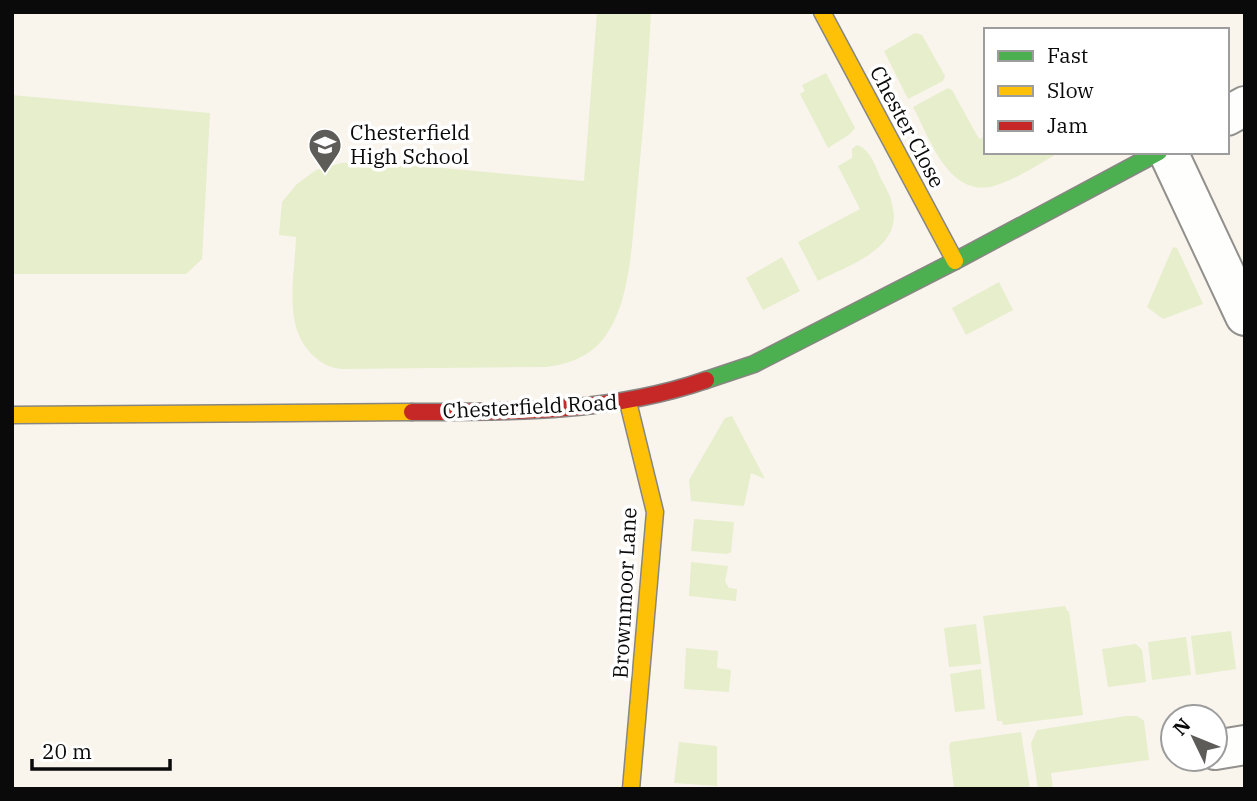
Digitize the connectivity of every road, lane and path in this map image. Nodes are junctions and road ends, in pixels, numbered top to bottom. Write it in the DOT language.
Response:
graph roads {
  1 [pos="822,12"];
  2 [pos="1245,106"];
  3 [pos="1229,115"];
  4 [pos="1154,154"];
  5 [pos="1169,154"];
  6 [pos="955,261"];
  7 [pos="1245,316"];
  8 [pos="628,402"];
  9 [pos="12,415"];
  10 [pos="631,789"];
  1 -- 6 [label="street, Chester Close"];
  2 -- 3 [label="street"];
  4 -- 6 [label="street, Chesterfield Road"];
  5 -- 7 [label="street"];
  6 -- 8 [label="street, Chesterfield Road"];
  8 -- 9 [label="street, Chesterfield Road"];
  8 -- 10 [label="street, Brownmoor Lane"];
}
